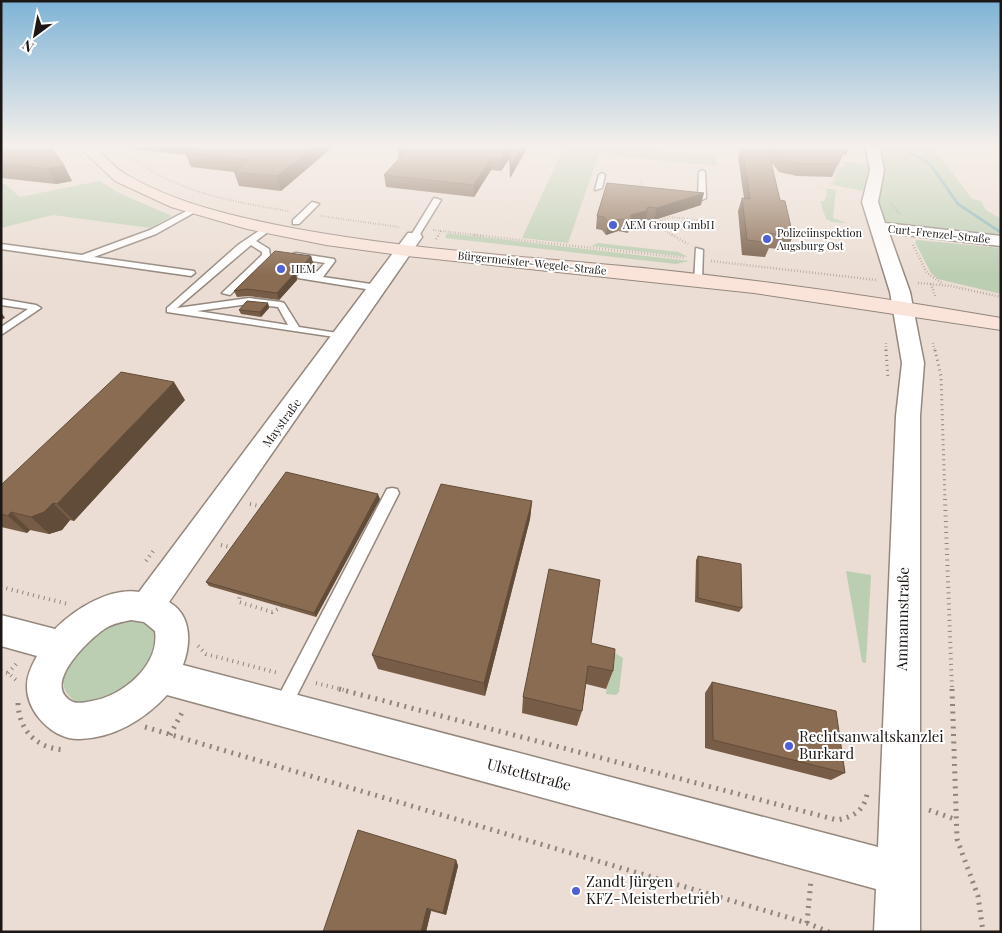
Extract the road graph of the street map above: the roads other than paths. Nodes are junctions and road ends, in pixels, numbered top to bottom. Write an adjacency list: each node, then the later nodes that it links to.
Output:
1 (141, 189): 8 (main road, Bürgermeister-Wegele-Straße)
2 (164, 189): 9 (main road, Bürgermeister-Wegele-Straße)
3 (702, 189): 5 (lane)
4 (873, 189): 11 (street, Curt-Frenzel-Straße)
5 (702, 198)
6 (437, 200): 12 (lane)
7 (315, 204): 9 (lane)
8 (194, 209): 10 (main road, Bürgermeister-Wegele-Straße); 17 (lane)
9 (300, 218): 12 (main road, Bürgermeister-Wegele-Straße)
10 (269, 228): 12 (main road, Bürgermeister-Wegele-Straße); 13 (lane)
11 (877, 228): 14 (street, Curt-Frenzel-Straße); 25 (street, Curt-Frenzel-Straße)
12 (413, 239): 23 (street, Maystraße); 25 (main road, Bürgermeister-Wegele-Straße)
13 (251, 241): 16 (lane); 28 (lane)
14 (1001, 241)
15 (1, 246): 17 (lane)
16 (276, 253): 18 (lane); 22 (lane)
17 (82, 258): 20 (lane)
18 (252, 269): 19 (lane); 24 (lane)
19 (263, 271)
20 (192, 274)
21 (301, 276): 22 (lane)
22 (316, 278): 23 (lane)
23 (378, 288): 32 (street, Maystraße)
24 (227, 293)
25 (899, 294): 27 (main road, Bürgermeister-Wegele-Straße); 29 (main road, Bürgermeister-Wegele-Straße); 39 (street, Ammannstraße)
26 (1, 302): 31 (lane)
27 (1001, 309)
28 (181, 312): 30 (lane); 30 (lane)
29 (1001, 324)
30 (296, 330): 32 (lane)
31 (1, 332)
32 (344, 337): 34 (street, Maystraße)
33 (392, 493): 38 (lane)
34 (148, 606): 36 (street); 37 (street)
35 (1, 630): 36 (street)
36 (60, 647): 37 (street)
37 (160, 676): 38 (street, Ulstettstraße)
38 (283, 692): 39 (street, Ulstettstraße)
39 (898, 874): 40 (street, Ammannstraße)
40 (897, 932)

